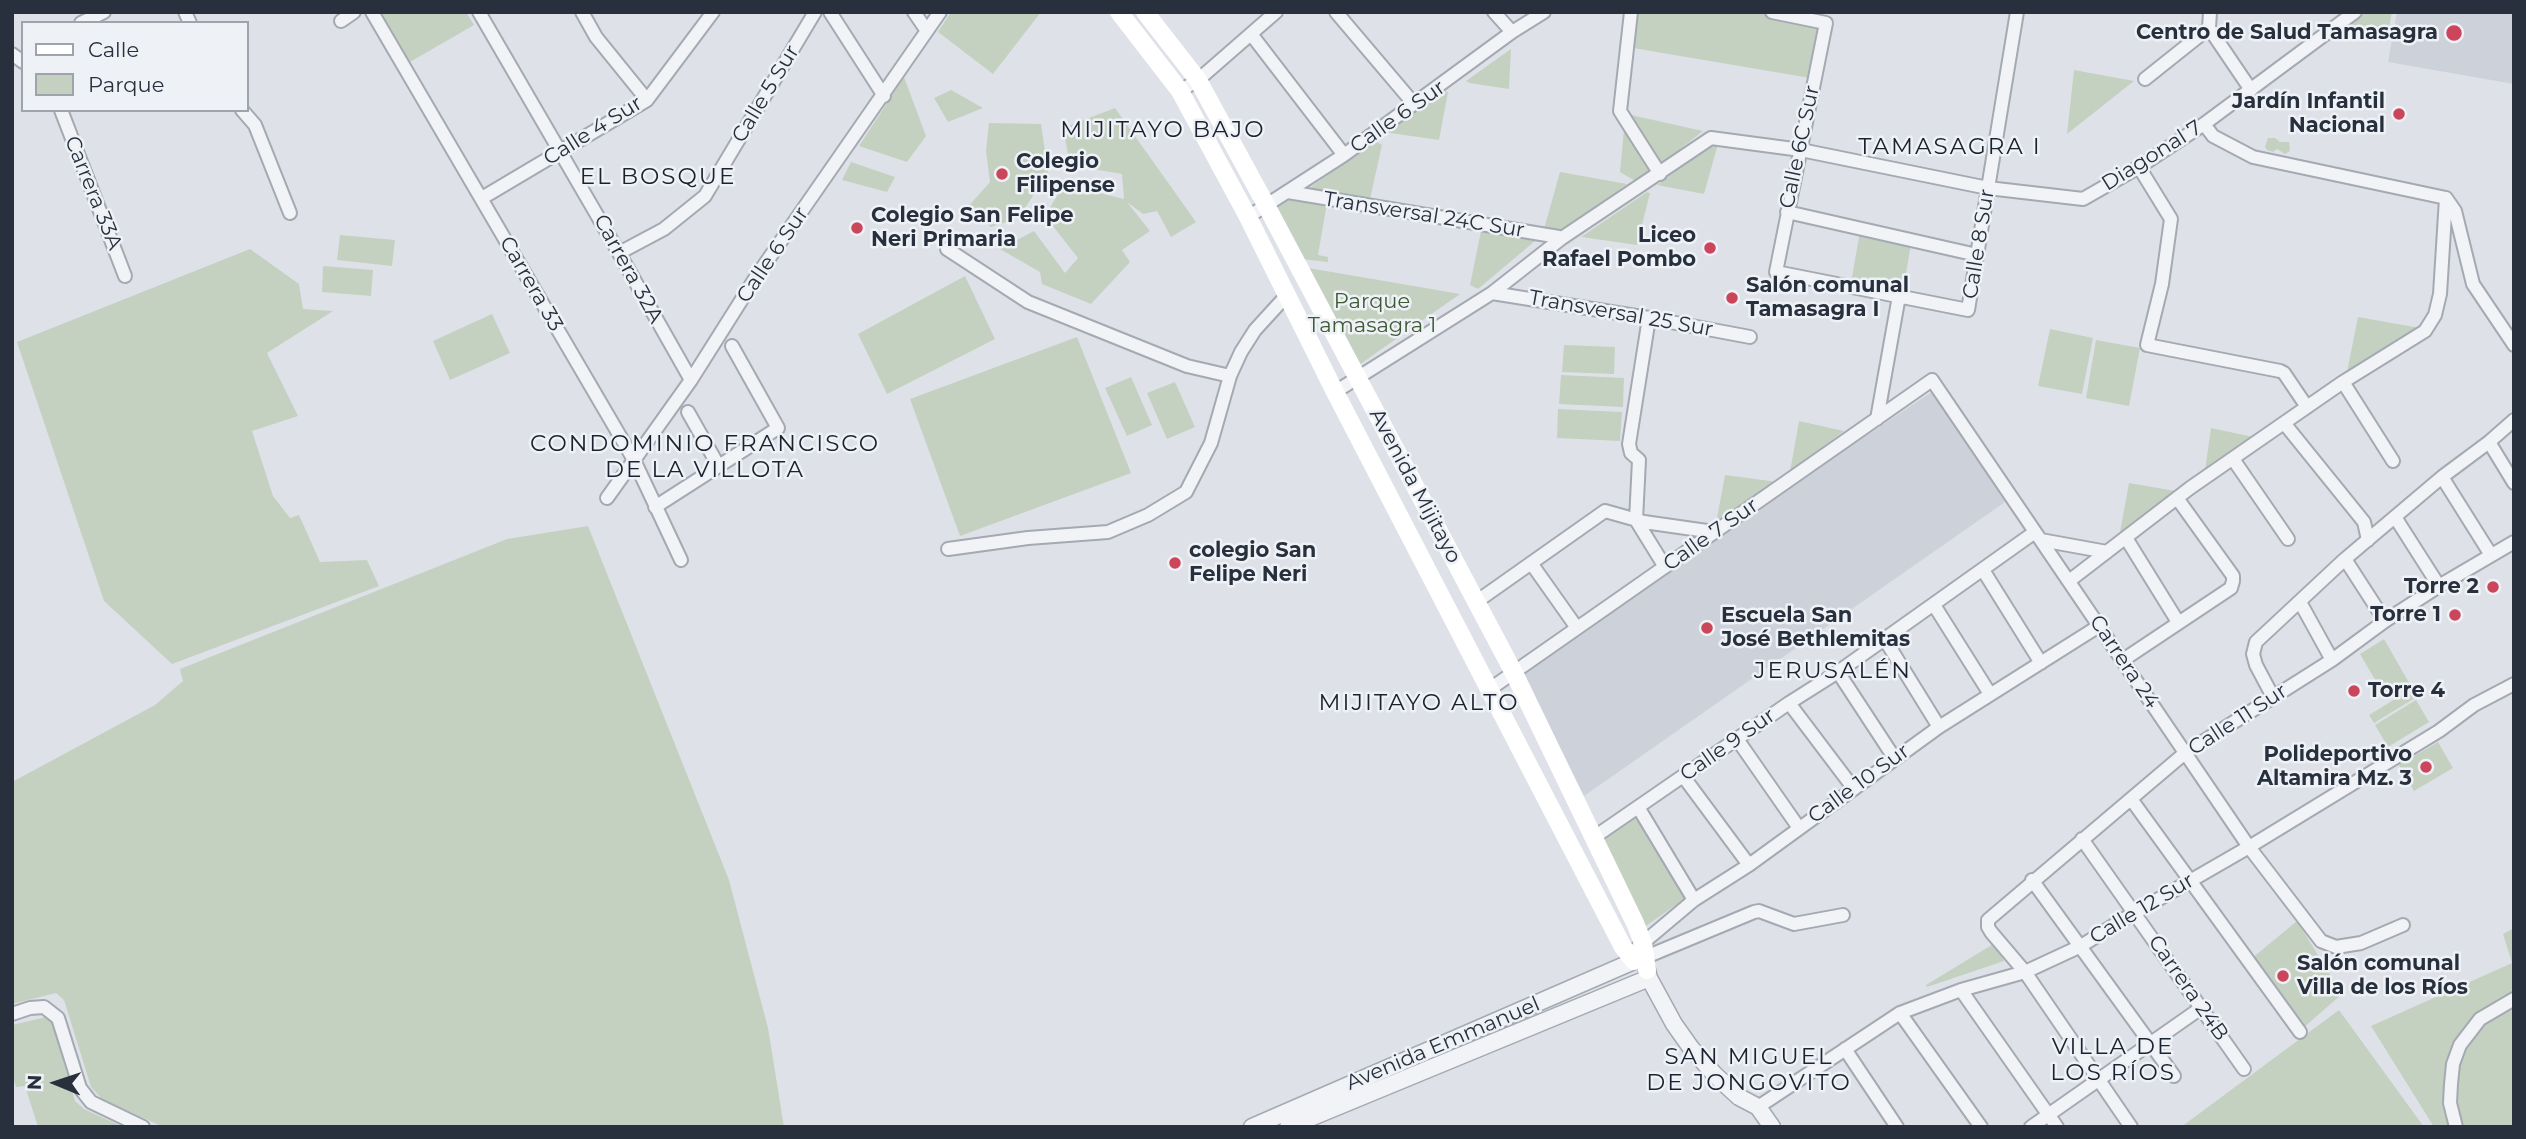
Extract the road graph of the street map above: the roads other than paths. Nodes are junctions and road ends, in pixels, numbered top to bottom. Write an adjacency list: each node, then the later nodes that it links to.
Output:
1 (104, 12): 22 (street)
2 (354, 12): 23 (street)
3 (372, 12): 45 (street, Carrera 33)
4 (479, 12): 39 (street, Carrera 32A)
5 (582, 12): 33 (street)
6 (713, 12): 33 (street, Calle 4 Sur)
7 (816, 12): 53 (street, Calle 5 Sur)
8 (830, 12): 32 (street)
9 (914, 12): 25 (street)
10 (940, 12): 25 (street, Calle 6 Sur)
11 (1119, 12): 31 (main road, Avenida Mijitayo)
12 (1145, 12): 29 (main road, Avenida Mijitayo)
13 (1276, 12): 27 (street)
14 (1336, 12): 34 (street)
15 (1494, 12): 26 (street)
16 (1544, 12): 26 (street, Calle 6 Sur)
17 (1631, 12): 42 (street)
18 (1772, 12): 38 (street, Calle 6C Sur)
19 (2017, 12): 43 (street, Calle 8 Sur)
20 (2210, 12): 24 (street)
21 (2355, 12): 30 (street, Diagonal 7)
22 (85, 21)
23 (341, 21)
24 (2209, 28): 28 (street); 30 (street)
25 (927, 31): 32 (street, Calle 6 Sur)
26 (1512, 33): 34 (street, Calle 6 Sur)
27 (1251, 34): 29 (street); 40 (street)
28 (2145, 79)
29 (1198, 80): 31 (street); 47 (main road, Avenida Mijitayo)
30 (2251, 90): 37 (street, Diagonal 7)
31 (1181, 92): 50 (main road, Avenida Mijitayo)
32 (884, 96): 65 (street, Calle 6 Sur)
33 (647, 100): 39 (street, Calle 4 Sur)
34 (1414, 104): 40 (street, Calle 6 Sur)
35 (62, 112): 55 (street, Carrera 33A)
36 (244, 112): 49 (street)
37 (2204, 124): 41 (street, Diagonal 7); 46 (street)
38 (1801, 150): 42 (street); 43 (street); 48 (street, Calle 6C Sur)
39 (561, 152): 45 (street, Calle 4 Sur); 53 (street, Carrera 32A)
40 (1344, 155): 44 (street, Calle 6 Sur)
41 (2139, 167): 43 (street, Diagonal 7); 69 (street)
42 (1660, 174): 56 (street)
43 (1988, 188): 54 (street, Calle 8 Sur)
44 (1288, 192): 47 (street, Calle 6 Sur); 51 (street, Transversal 24C Sur)
45 (482, 198): 76 (street, Carrera 33)
46 (2446, 198): 61 (street); 67 (street)
47 (1266, 205): 50 (street, Calle 6 Sur); 64 (main road, Avenida Mijitayo)
48 (1787, 212): 54 (street); 58 (street, Calle 6C Sur)
49 (290, 213)
50 (1248, 216): 57 (main road, Avenida Mijitayo)
51 (1559, 237)
52 (947, 249): 63 (street)
53 (620, 253): 65 (street, Carrera 32A)
54 (1977, 255): 58 (street, Calle 8 Sur)
55 (125, 276)
56 (1492, 293): 59 (street, Transversal 25 Sur); 64 (street)
57 (1286, 295): 63 (street); 68 (main road, Avenida Mijitayo)
58 (1899, 296): 71 (street)
59 (1649, 318): 60 (street, Transversal 25 Sur); 85 (street)
60 (1750, 337)
61 (2514, 345)
62 (732, 346): 78 (street)
63 (1230, 376): 92 (street)
64 (1358, 377): 68 (street); 102 (main road, Avenida Mijitayo)
65 (691, 380): 76 (street, Calle 6 Sur)
66 (1932, 380): 71 (street, Calle 7 Sur); 87 (street, Carrera 24)
67 (2343, 382): 69 (street); 77 (street)
68 (1335, 392): 116 (main road, Avenida Mijitayo)
69 (2307, 407): 73 (street)
70 (688, 412): 78 (street)
71 (1877, 419): 86 (street, Calle 7 Sur)
72 (2514, 419): 74 (street)
73 (2284, 423): 75 (street); 90 (street)
74 (2489, 442): 79 (street); 80 (street)
75 (2233, 459): 82 (street); 89 (street)
76 (634, 460): 81 (street, Calle 6 Sur); 83 (street, Carrera 33)
77 (2393, 461)
78 (718, 465): 83 (street)
79 (2442, 477): 84 (street); 94 (street)
80 (2514, 482)
81 (607, 498)
82 (2177, 498): 88 (street); 106 (street)
83 (655, 507): 96 (street, Carrera 33)
84 (2395, 517): 90 (street); 101 (street)
85 (1636, 520): 86 (street); 97 (street); 98 (street)
86 (1714, 532): 98 (street, Calle 7 Sur)
87 (2038, 536): 93 (street); 99 (street, Calle 9 Sur); 100 (street, Carrera 24)
88 (2126, 537): 93 (street); 106 (street)
89 (2288, 539)
90 (2368, 540): 95 (street)
91 (2514, 542): 94 (street, Calle 11 Sur)
92 (948, 549)
93 (2107, 552): 100 (street)
94 (2491, 555): 101 (street, Calle 11 Sur)
95 (2345, 559): 103 (street); 105 (street)
96 (681, 560)
97 (1531, 564): 102 (street); 108 (street)
98 (1665, 567): 108 (street, Calle 7 Sur)
99 (1983, 570): 104 (street, Calle 9 Sur); 112 (street)
100 (2068, 581): 107 (street, Carrera 24)
101 (2440, 586): 105 (street, Calle 11 Sur)
102 (1476, 602): 114 (main road, Avenida Mijitayo)
103 (2300, 602): 111 (street); 118 (street)
104 (1934, 605): 109 (street, Calle 9 Sur); 117 (street)
105 (2385, 621): 111 (street, Calle 11 Sur)
106 (2178, 622): 110 (street)
107 (2099, 626): 110 (street, Carrera 24); 112 (street, Calle 10 Sur)
108 (1577, 628): 114 (street, Calle 7 Sur)
109 (1884, 638): 113 (street, Calle 9 Sur); 120 (street)
110 (2123, 660): 122 (street, Carrera 24)
111 (2332, 660): 118 (street, Calle 11 Sur)
112 (2041, 663): 117 (street, Calle 10 Sur)
113 (1838, 672): 119 (street, Calle 9 Sur); 123 (street)
114 (1514, 673): 116 (street, Calle 7 Sur); 129 (main road, Avenida Mijitayo)
115 (2514, 684): 131 (street, Calle 12 Sur)
116 (1490, 689): 140 (main road, Avenida Mijitayo)
117 (1990, 694): 120 (street, Calle 10 Sur)
118 (2273, 697): 122 (street, Calle 11 Sur)
119 (1789, 703): 121 (street, Calle 9 Sur); 125 (street)
120 (1938, 727): 123 (street, Calle 10 Sur)
121 (1737, 739): 124 (street, Calle 9 Sur); 128 (street)
122 (2185, 753): 126 (street, Calle 11 Sur); 131 (street, Carrera 24)
123 (1895, 759): 125 (street, Calle 10 Sur)
124 (1683, 776): 127 (street, Calle 9 Sur); 132 (street)
125 (1854, 789): 128 (street, Calle 10 Sur)
126 (2132, 799): 130 (street, Calle 11 Sur); 134 (street)
127 (1638, 807): 129 (street, Calle 9 Sur); 135 (street)
128 (1799, 828): 132 (street, Calle 10 Sur)
129 (1593, 838): 140 (main road, Avenida Mijitayo)
130 (2082, 839): 133 (street, Calle 11 Sur); 136 (street, Carrera 24B)
131 (2249, 847): 134 (street, Calle 12 Sur); 138 (street, Carrera 24)
132 (1749, 865): 135 (street, Calle 10 Sur)
133 (2032, 880): 139 (street); 141 (street, Calle 11 Sur)
134 (2189, 881): 136 (street, Calle 12 Sur); 147 (street)
135 (1694, 900): 140 (street, Calle 10 Sur)
136 (2135, 914): 139 (street, Calle 12 Sur); 144 (street, Carrera 24B)
137 (1843, 915): 140 (street)
138 (2403, 925)
139 (2081, 946): 141 (street, Calle 12 Sur); 148 (street)
140 (1641, 960): 153 (street); 156 (street, Avenida Emmanuel); 157 (street, Avenida Emmanuel)
141 (2025, 972): 142 (street, Calle 12 Sur); 152 (street)
142 (1961, 990): 145 (street, Calle 12 Sur); 154 (street)
143 (2514, 999): 164 (street)
144 (2201, 1008): 148 (street); 150 (street, Carrera 24B)
145 (1900, 1013): 149 (street, Calle 12 Sur); 160 (street)
146 (12, 1014): 155 (street)
147 (2300, 1032)
148 (2152, 1043): 151 (street); 152 (street)
149 (1845, 1049): 153 (street, Calle 12 Sur); 159 (street)
150 (2244, 1069)
151 (2174, 1076)
152 (2099, 1079): 154 (street); 163 (street)
153 (1758, 1107): 158 (street)
154 (2048, 1114): 161 (street); 162 (street)
155 (144, 1127)
156 (1252, 1127)
157 (1288, 1127)
158 (1772, 1127)
159 (1897, 1127)
160 (1981, 1127)
161 (2031, 1127)
162 (2057, 1127)
163 (2131, 1127)
164 (2456, 1127)

